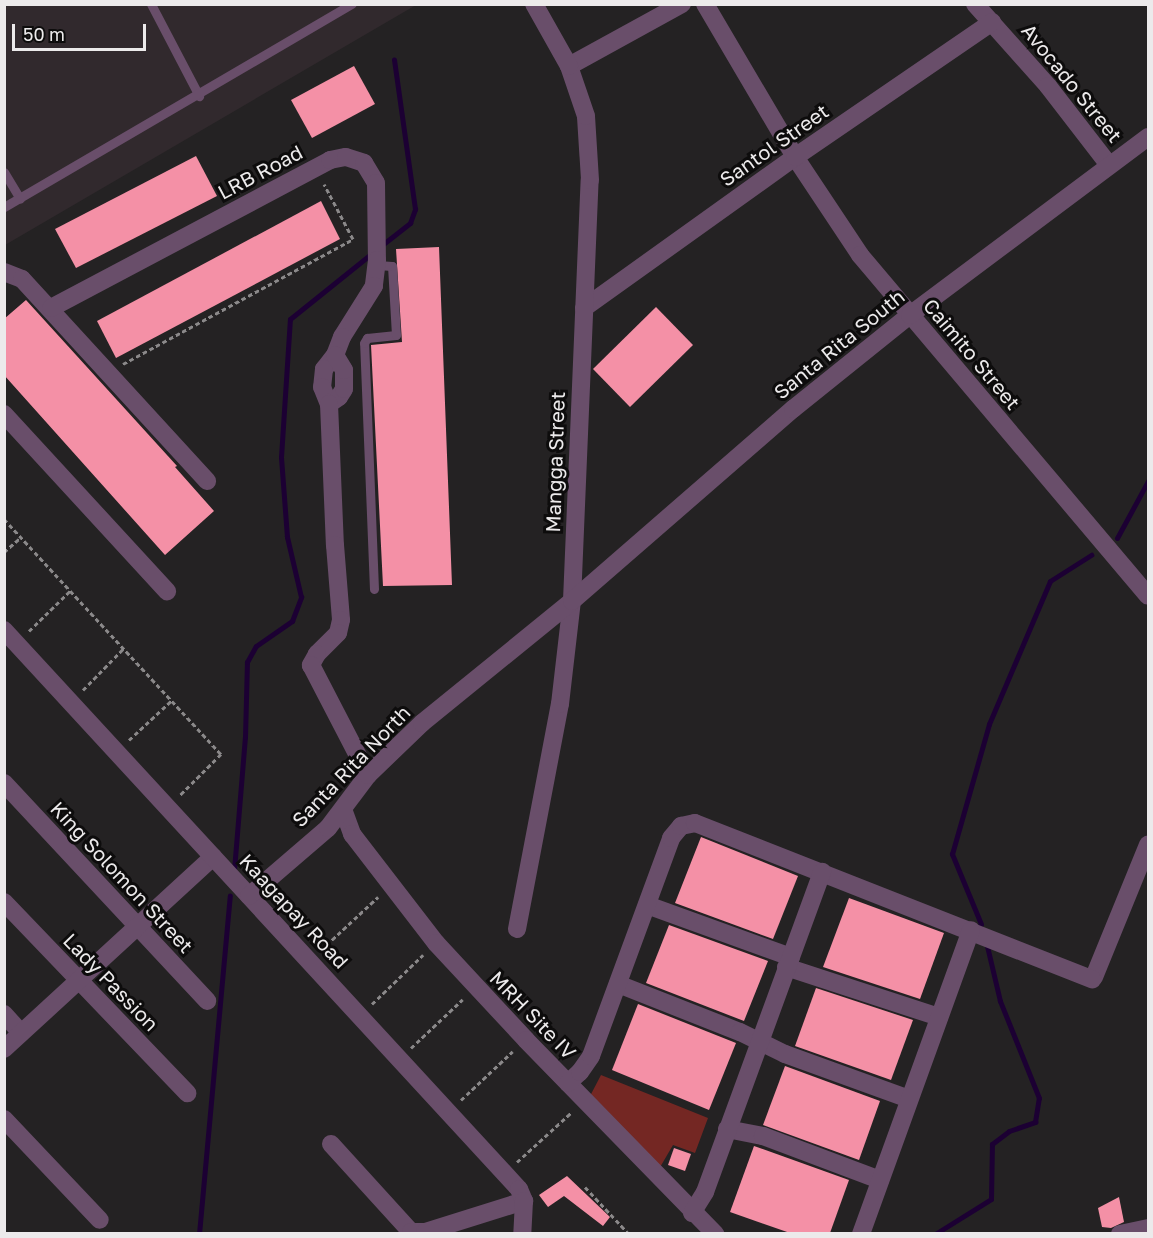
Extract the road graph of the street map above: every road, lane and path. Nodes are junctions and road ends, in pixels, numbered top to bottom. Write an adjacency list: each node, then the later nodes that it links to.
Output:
1 (151, 4): 9 (lane)
2 (352, 4): 9 (lane)
3 (534, 4): 8 (street, Mangga Street)
4 (682, 4): 8 (street)
5 (705, 4): 11 (street, Caimito Street)
6 (975, 4): 7 (street, Avocado Street)
7 (992, 22): 11 (street, Santol Street); 12 (street, Avocado Street)
8 (569, 66): 20 (street, Mangga Street)
9 (198, 96): 15 (lane)
10 (1149, 137): 12 (street, Santa Rita South)
11 (795, 157): 20 (street, Santol Street); 21 (street, Caimito Street)
12 (1109, 165): 21 (street, Santa Rita South)
13 (315, 168): 17 (street, LRB Road); 19 (street, LRB Road); 22 (path)
14 (4, 172): 15 (lane)
15 (20, 199): 16 (lane)
16 (4, 207)
17 (377, 262): 28 (lane); 38 (street, LRB Road)
18 (4, 273): 19 (street)
19 (51, 308): 22 (street)
20 (584, 308): 32 (street, Mangga Street)
21 (910, 315): 31 (street, Caimito Street); 32 (street, Santa Rita South)
22 (109, 372): 24 (street)
23 (4, 414): 30 (street)
24 (207, 481)
25 (4, 519): 26 (path)
26 (21, 537): 27 (path); 29 (path)
27 (4, 552)
28 (374, 589)
29 (70, 590): 33 (path); 34 (path)
30 (167, 591)
31 (1149, 596)
32 (572, 601): 38 (street, Santa Rita North); 50 (street, Mangga Street)
33 (11, 636): 36 (street, Kaagapay Road)
34 (124, 648): 35 (path); 36 (path)
35 (172, 700): 37 (path); 40 (path)
36 (71, 702): 37 (street, Kaagapay Road)
37 (117, 752): 40 (street, Kaagapay Road)
38 (368, 775): 41 (street, Santa Rita North)
39 (4, 783): 49 (street, King Solomon Street)
40 (168, 807): 43 (street, Kaagapay Road)
41 (344, 809): 45 (street, MRH Site IV); 46 (street, Santa Rita North)
42 (1149, 845): 51 (street)
43 (213, 857): 46 (street, Kaagapay Road); 49 (street)
44 (822, 872): 48 (street); 51 (street); 54 (street)
45 (390, 886): 52 (street, MRH Site IV); 53 (path)
46 (249, 896): 53 (street, Kaagapay Road)
47 (4, 902): 55 (street, Lady Passion)
48 (648, 905): 54 (street); 56 (street)
49 (139, 927): 55 (street); 58 (street, King Solomon Street)
50 (517, 929)
51 (971, 930): 61 (street)
52 (435, 943): 57 (street, MRH Site IV); 60 (path)
53 (309, 961): 60 (street, Kaagapay Road)
54 (788, 962): 61 (street); 64 (street)
55 (78, 982): 62 (street); 68 (street, Lady Passion)
56 (618, 984): 64 (street); 67 (street)
57 (475, 987): 63 (street, MRH Site IV); 66 (path)
58 (207, 1001)
59 (4, 1014): 62 (street)
60 (359, 1016): 66 (street, Kaagapay Road)
61 (939, 1017): 69 (street)
62 (21, 1033): 65 (street)
63 (526, 1040): 67 (street, MRH Site IV); 71 (path)
64 (760, 1042): 69 (street); 73 (street)
65 (4, 1048)
66 (400, 1058): 71 (street, Kaagapay Road)
67 (568, 1083): 70 (street, MRH Site IV)
68 (187, 1093)
69 (909, 1099): 76 (street)
70 (585, 1101): 75 (path); 79 (street, MRH Site IV)
71 (447, 1112): 75 (street, Kaagapay Road)
72 (4, 1119): 80 (street)
73 (727, 1129): 76 (street); 79 (street)
74 (331, 1144): 78 (street)
75 (504, 1174): 78 (street, Kaagapay Road)
76 (880, 1180): 85 (street)
77 (585, 1187): 83 (path)
78 (524, 1201): 82 (street)
79 (692, 1213): 84 (street, MRH Site IV)
80 (100, 1220)
81 (1149, 1228): 86 (street)
82 (522, 1233)
83 (629, 1233)
84 (715, 1233)
85 (861, 1233)
86 (1120, 1233)

